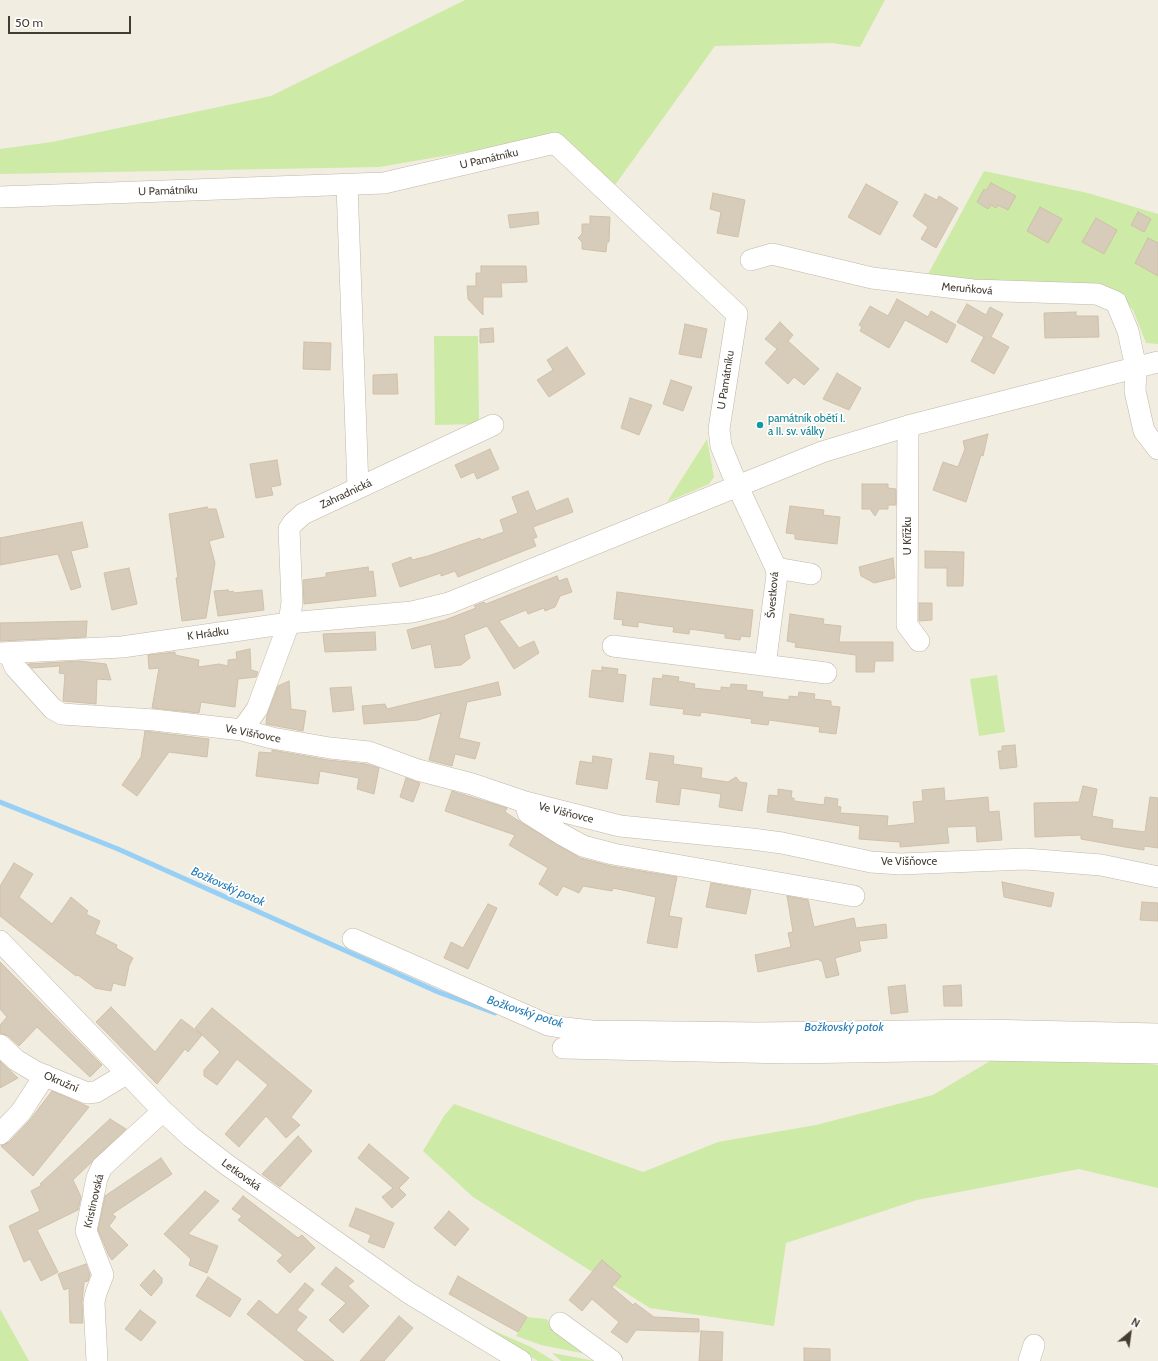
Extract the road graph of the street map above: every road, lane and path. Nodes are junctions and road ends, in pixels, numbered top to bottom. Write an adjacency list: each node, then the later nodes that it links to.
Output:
1 (347, 185): 2 (street, U Památníku); 9 (street, U Památníku); 10 (street)
2 (0, 197)
3 (752, 260): 5 (street, Meruňková)
4 (1158, 362): 5 (street, K Hrádku)
5 (1136, 368): 7 (street, K Hrádku); 8 (street, Meruňková)
6 (493, 425): 10 (street, Zahradnická)
7 (908, 426): 9 (street, K Hrádku); 14 (street, U Křížku)
8 (1158, 449)
9 (736, 485): 11 (street, Švestková); 13 (street, K Hrádku)
10 (358, 488): 13 (street, Zahradnická)
11 (776, 568): 12 (street); 17 (street, Švestková)
12 (812, 574)
13 (289, 623): 16 (street, K Hrádku); 19 (street)
14 (919, 641)
15 (613, 646): 17 (street)
16 (5, 653): 19 (street, Ve Višňovce)
17 (765, 665): 18 (street)
18 (826, 673)
19 (242, 730): 20 (street, Ve Višňovce)
20 (525, 802): 21 (street, Ve Višňovce); 22 (street)
21 (1158, 877)
22 (854, 896)
23 (353, 939): 25 (street)
24 (0, 942): 29 (street, Letkovská)
25 (1158, 1034)
26 (0, 1045): 30 (street, Okružní)
27 (563, 1048): 28 (street)
28 (1158, 1053)
29 (126, 1074): 30 (street, Okružní); 31 (street, Letkovská)
30 (45, 1075): 32 (street)
31 (163, 1111): 34 (street, Kristinovská); 35 (street, Letkovská)
32 (0, 1134)
33 (560, 1323): 36 (street)
34 (97, 1361)
35 (521, 1361)
36 (612, 1361)

